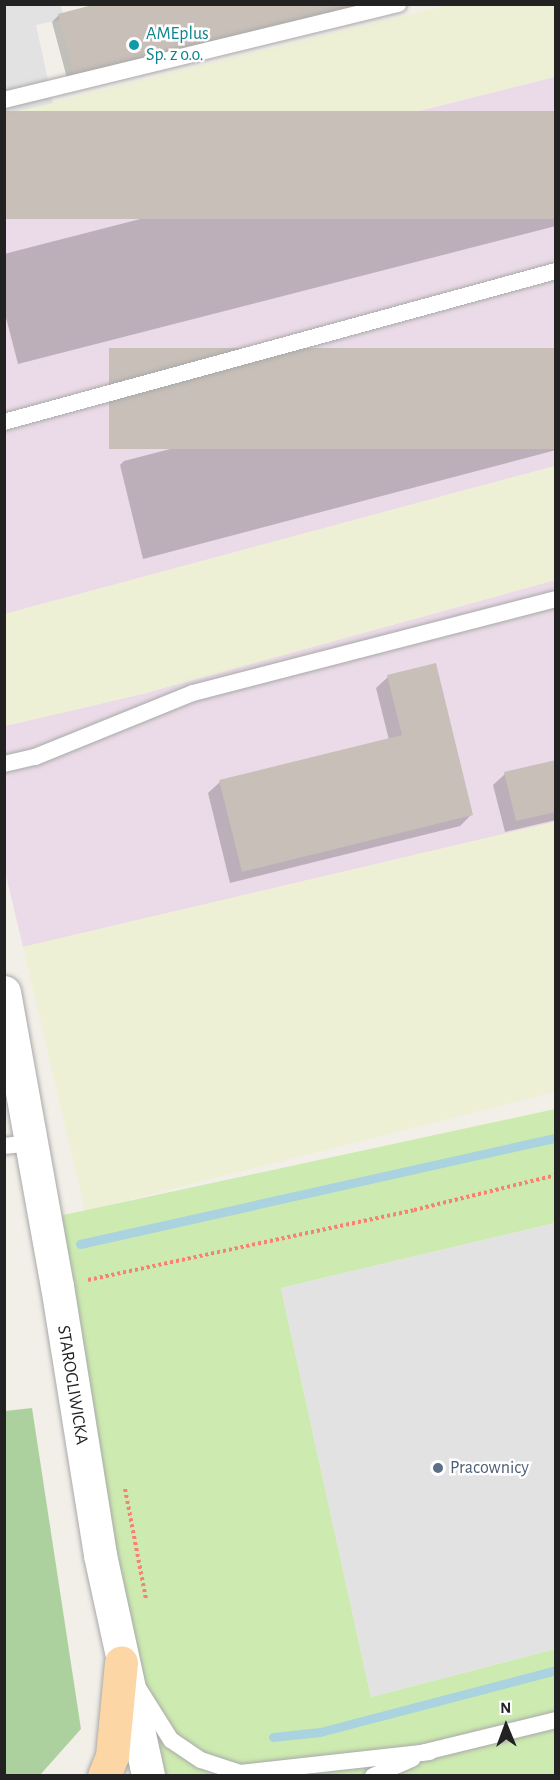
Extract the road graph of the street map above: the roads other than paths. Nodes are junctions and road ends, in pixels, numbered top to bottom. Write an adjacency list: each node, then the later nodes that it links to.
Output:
1 (399, 4): 2 (lane)
2 (4, 100)
3 (555, 271): 4 (lane)
4 (4, 422)
5 (555, 599): 6 (lane)
6 (4, 764)
7 (4, 992): 8 (street, STAROGLIWICKA)
8 (18, 1145): 9 (street, STAROGLIWICKA)
9 (121, 1662): 11 (lane); 12 (main road); 13 (street, STAROGLIWICKA)
10 (555, 1720): 11 (lane)
11 (430, 1752): 14 (lane); 15 (lane)
12 (104, 1776)
13 (148, 1776)
14 (302, 1776)
15 (373, 1776)

